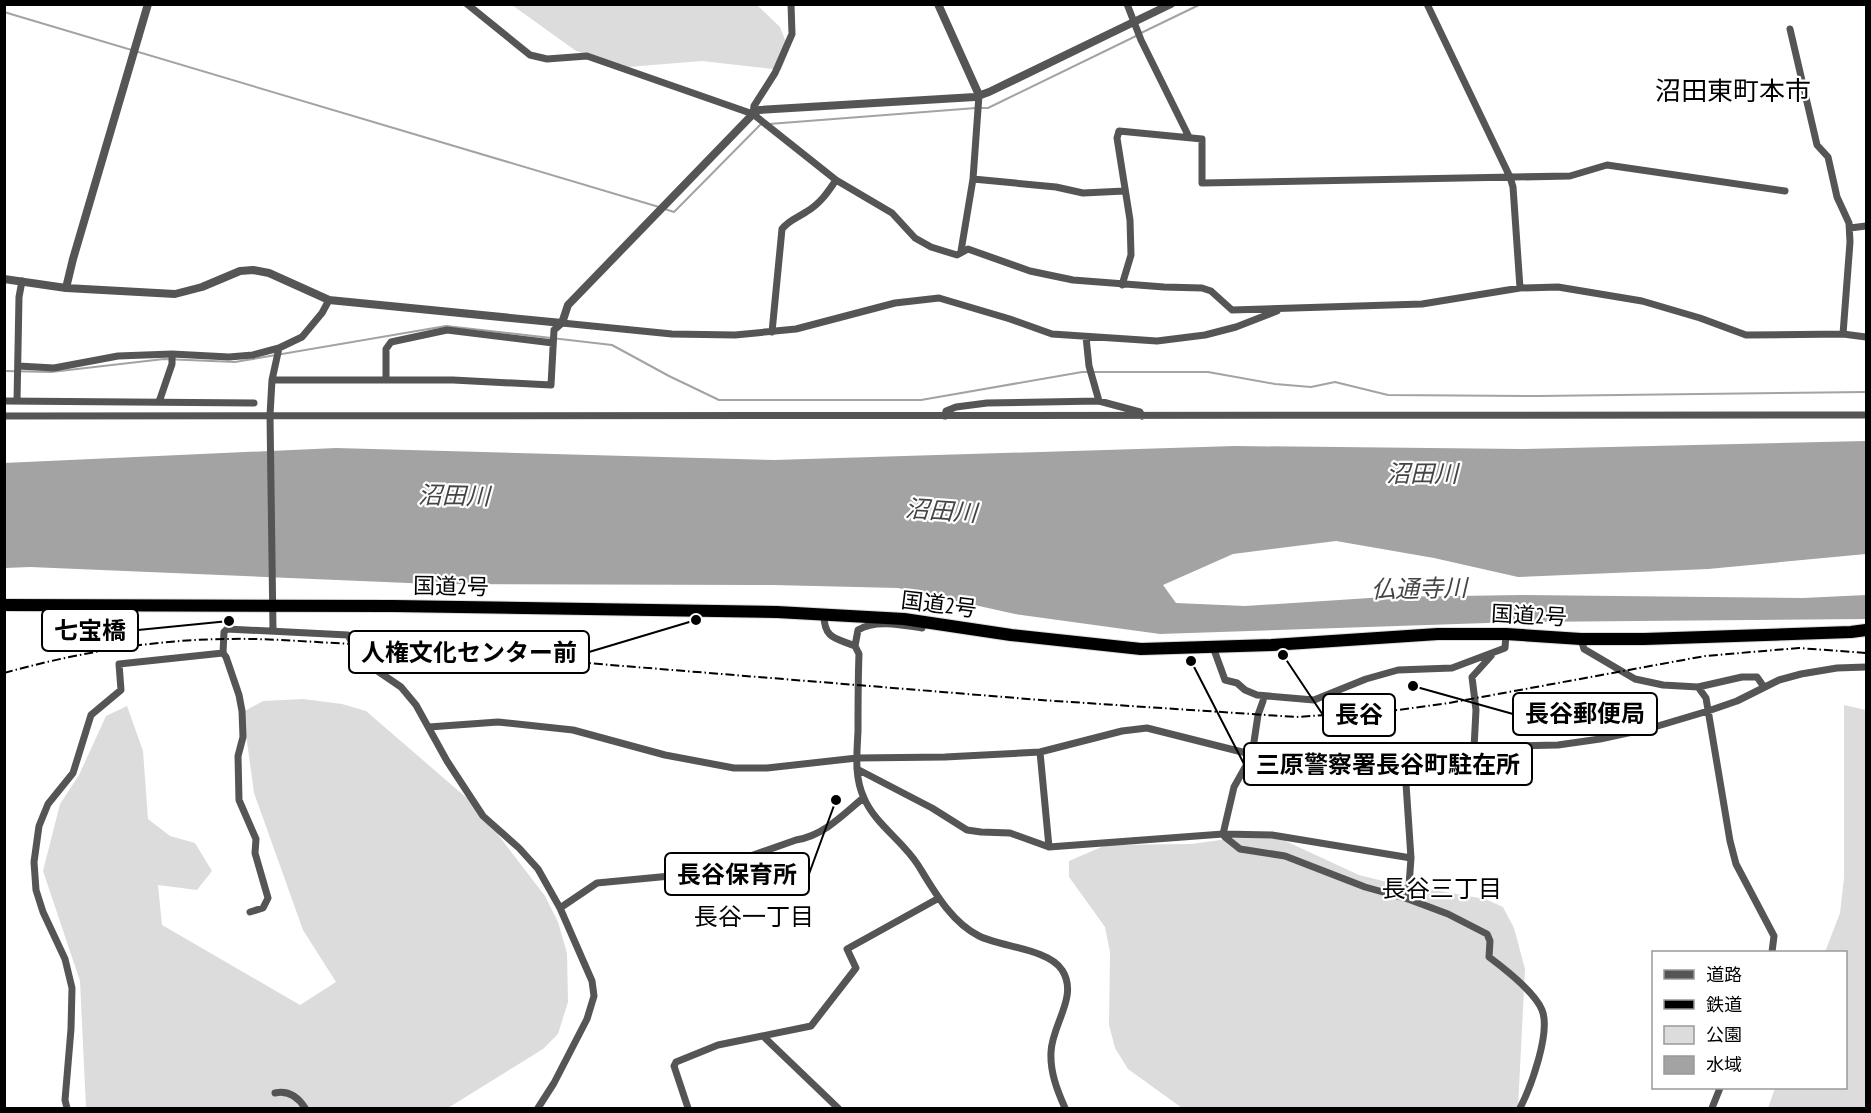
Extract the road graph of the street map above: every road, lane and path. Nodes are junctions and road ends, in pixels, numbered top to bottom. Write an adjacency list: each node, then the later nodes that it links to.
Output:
1 (148, 4): 24 (street)
2 (466, 4): 11 (street)
3 (791, 4): 11 (street)
4 (938, 4): 10 (street)
5 (1127, 4): 8 (street)
6 (1171, 4): 8 (street)
7 (1427, 4): 13 (street)
8 (1133, 23): 10 (street); 12 (street)
9 (1790, 29): 19 (street)
10 (980, 98): 11 (street); 14 (street)
11 (753, 114): 15 (street); 28 (street)
12 (1189, 137): 13 (street); 16 (street)
13 (1510, 177): 17 (street); 25 (street)
14 (973, 179): 16 (street); 20 (street)
15 (836, 180): 20 (street); 29 (street)
16 (1125, 191): 23 (street)
17 (1785, 191)
18 (1866, 226): 19 (street)
19 (1850, 228): 30 (street)
20 (961, 251): 23 (street)
21 (4, 279): 22 (street)
22 (22, 281): 24 (street); 36 (street)
23 (1122, 285): 27 (street)
24 (66, 288): 26 (street)
25 (1520, 288): 27 (street); 30 (street)
26 (329, 300): 28 (street); 34 (street)
27 (1279, 309): 31 (street)
28 (562, 323): 29 (street); 33 (street)
29 (772, 332): 31 (street)
30 (1843, 334): 32 (street)
31 (1086, 337): 41 (street)
32 (1866, 337)
33 (553, 343): 38 (street); 38 (street)
34 (279, 348): 35 (street); 37 (street)
35 (172, 354): 36 (street); 42 (street)
36 (18, 366): 40 (street)
37 (272, 380): 38 (street); 48 (street)
38 (386, 380)
39 (4, 401): 40 (street)
40 (17, 401): 42 (street)
41 (1099, 401): 46 (street); 47 (street)
42 (159, 402): 43 (street)
43 (254, 403)
44 (1866, 415): 47 (street)
45 (4, 416): 48 (street)
46 (945, 416): 47 (street); 48 (street)
47 (1142, 416)
48 (271, 418): 49 (street)
49 (272, 601): 50 (highway, 国道2号); 51 (highway, 国道2号); 53 (street)
50 (4, 605)
51 (824, 615): 52 (highway, 国道2号); 57 (street)
52 (934, 624): 57 (street); 58 (highway, 国道2号)
53 (273, 630): 60 (street); 68 (street)
54 (1866, 630): 56 (highway, 国道2号)
55 (1506, 634): 56 (highway, 国道2号); 58 (highway, 国道2号); 59 (street)
56 (1581, 639): 62 (street)
57 (855, 646): 73 (street)
58 (1213, 647): 64 (street)
59 (1496, 652): 65 (street); 69 (street)
60 (223, 653): 82 (street); 87 (street)
61 (1866, 667): 63 (street)
62 (1698, 687): 63 (street); 67 (street)
63 (1764, 687): 67 (street)
64 (1245, 690): 65 (street); 66 (street)
65 (1288, 698): 66 (street)
66 (1263, 701): 72 (street)
67 (1708, 711): 69 (street); 83 (street)
68 (429, 727): 73 (street); 81 (street)
69 (1474, 748): 71 (street)
70 (1040, 752): 72 (street); 73 (street); 77 (street)
71 (1404, 754): 72 (street); 78 (street)
72 (1252, 755): 76 (street)
73 (857, 758): 74 (street)
74 (857, 769): 75 (street); 77 (street)
75 (864, 798): 79 (street); 81 (street)
76 (1223, 834): 77 (street); 78 (street); 80 (street)
77 (1049, 847)
78 (1411, 858): 80 (street)
79 (939, 898): 84 (street); 92 (street)
80 (1408, 899): 93 (street)
81 (560, 908): 89 (street)
82 (250, 912)
83 (1772, 951)
84 (764, 1037): 90 (street); 91 (street)
85 (1720, 1089): 94 (street)
86 (275, 1093): 88 (street)
87 (67, 1108)
88 (305, 1108)
89 (538, 1108)
90 (688, 1108)
91 (838, 1108)
92 (1065, 1108)
93 (1520, 1108)
94 (1712, 1108)

